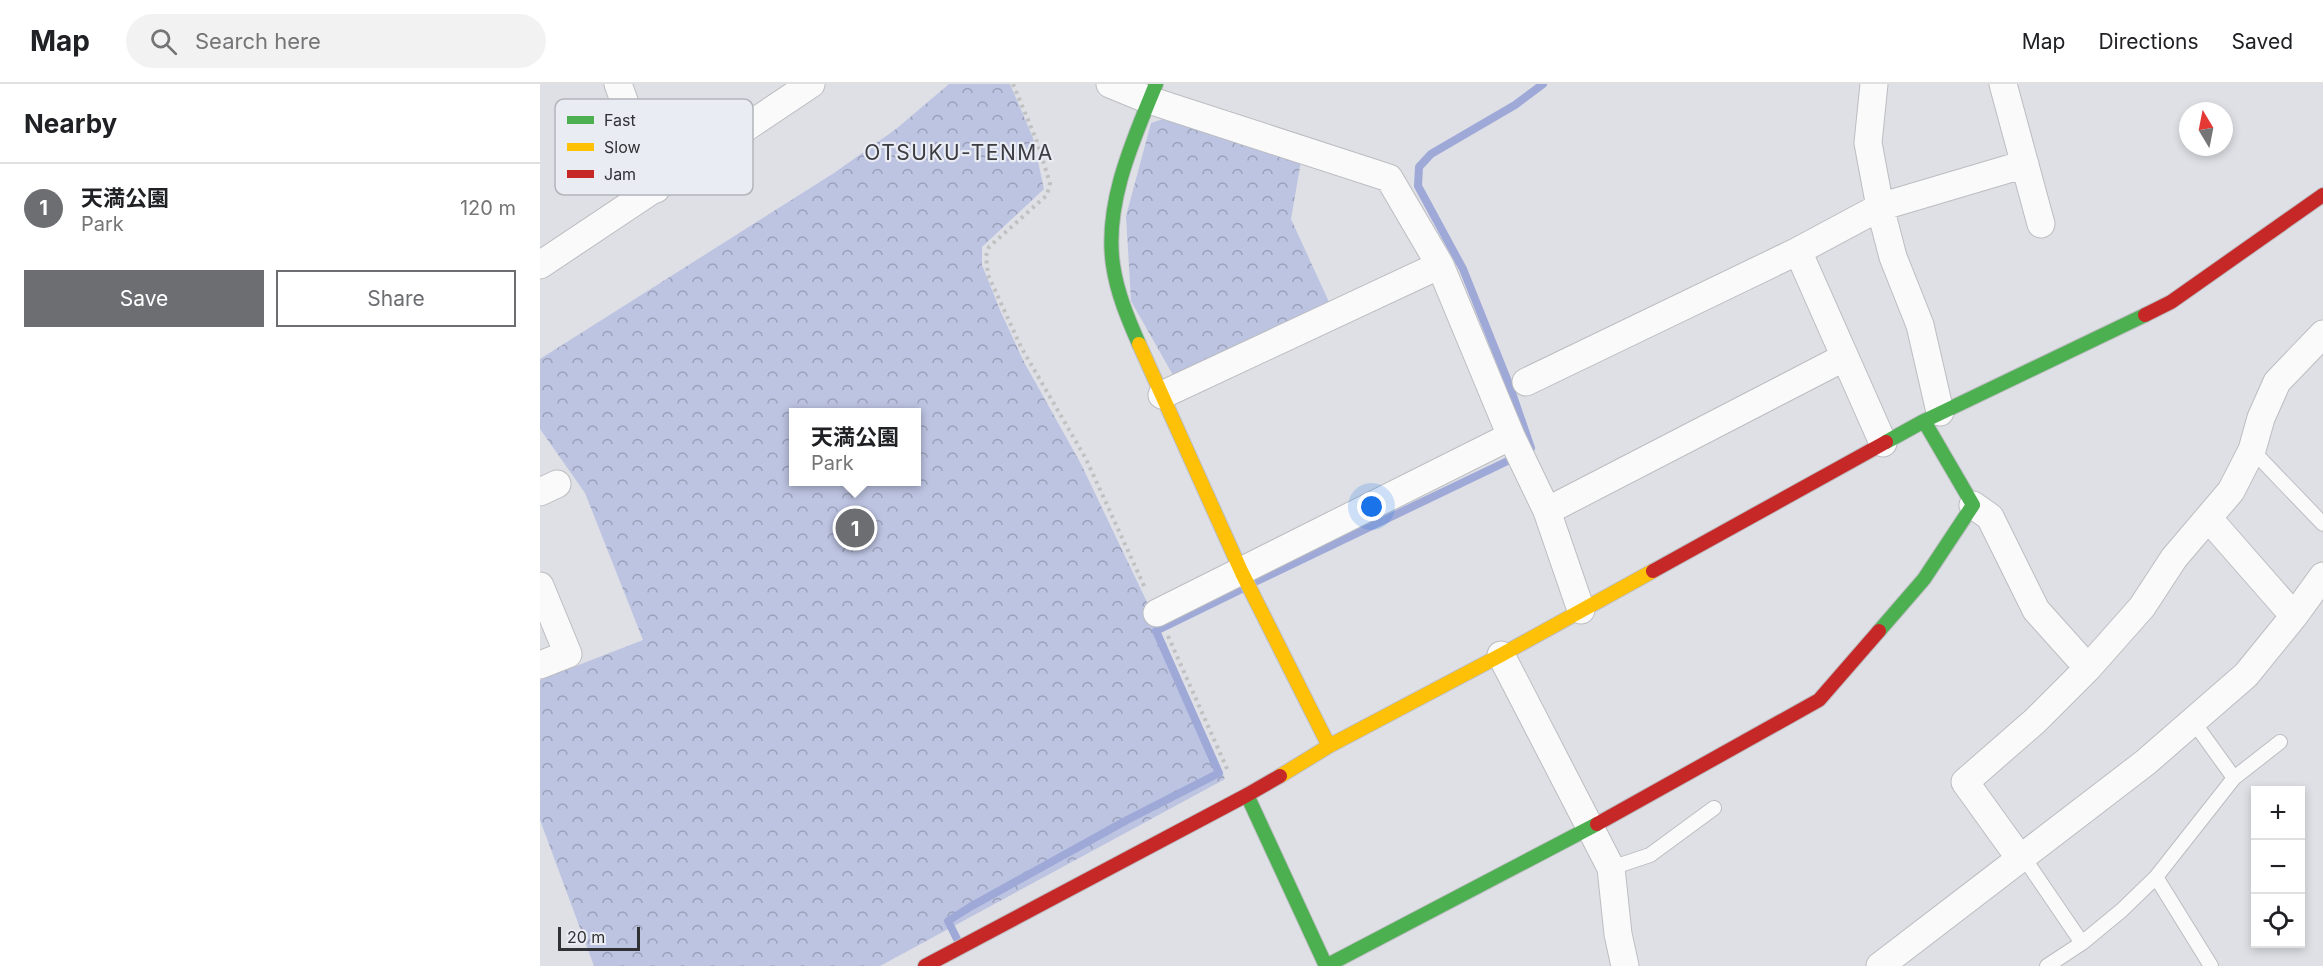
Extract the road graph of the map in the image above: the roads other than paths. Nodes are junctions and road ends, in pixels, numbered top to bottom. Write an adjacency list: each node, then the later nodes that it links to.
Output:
1 (618, 84): 7 (street)
2 (811, 84): 8 (street)
3 (1110, 84): 6 (street)
4 (1874, 84): 12 (street)
5 (2003, 84): 9 (street)
6 (1152, 92): 15 (street); 20 (street)
7 (623, 99)
8 (753, 123)
9 (2025, 164): 12 (street); 13 (street)
10 (647, 195): 16 (street)
11 (2323, 195): 21 (street)
12 (1880, 207): 14 (street); 21 (street)
13 (2041, 224)
14 (1798, 251): 18 (street); 19 (street)
15 (1440, 265): 20 (street); 22 (street)
16 (540, 266)
17 (2323, 334): 24 (street)
18 (1845, 357): 23 (street); 26 (street)
19 (1526, 382)
20 (1162, 395): 29 (street)
21 (1932, 416): 23 (street); 25 (street)
22 (1511, 436): 26 (street); 29 (street)
23 (1883, 443): 32 (street)
24 (2252, 450): 27 (street); 28 (lane)
25 (1973, 505): 37 (street); 44 (street)
26 (1547, 511): 32 (street)
27 (2209, 519): 34 (street); 37 (street)
28 (2323, 524)
29 (1242, 573): 33 (street); 40 (street)
30 (2323, 576): 34 (street)
31 (540, 586): 36 (street)
32 (1581, 610): 35 (street)
33 (1157, 614)
34 (2294, 616): 38 (street)
35 (1501, 655): 40 (street); 44 (street)
36 (540, 665)
37 (2088, 668): 45 (street)
38 (2193, 721): 41 (lane); 45 (street)
39 (2280, 742): 41 (lane)
40 (1329, 746): 42 (street)
41 (2234, 778): 47 (lane)
42 (1247, 795): 44 (street); 50 (street)
43 (1714, 808): 46 (lane)
44 (1591, 827): 46 (street)
45 (2021, 856): 48 (lane); 49 (street)
46 (1611, 868): 51 (street)
47 (2156, 877): 48 (lane); 53 (lane)
48 (2082, 943): 52 (lane)
49 (1895, 961)
50 (925, 966)
51 (1625, 966)
52 (2047, 966)
53 (2211, 966)

